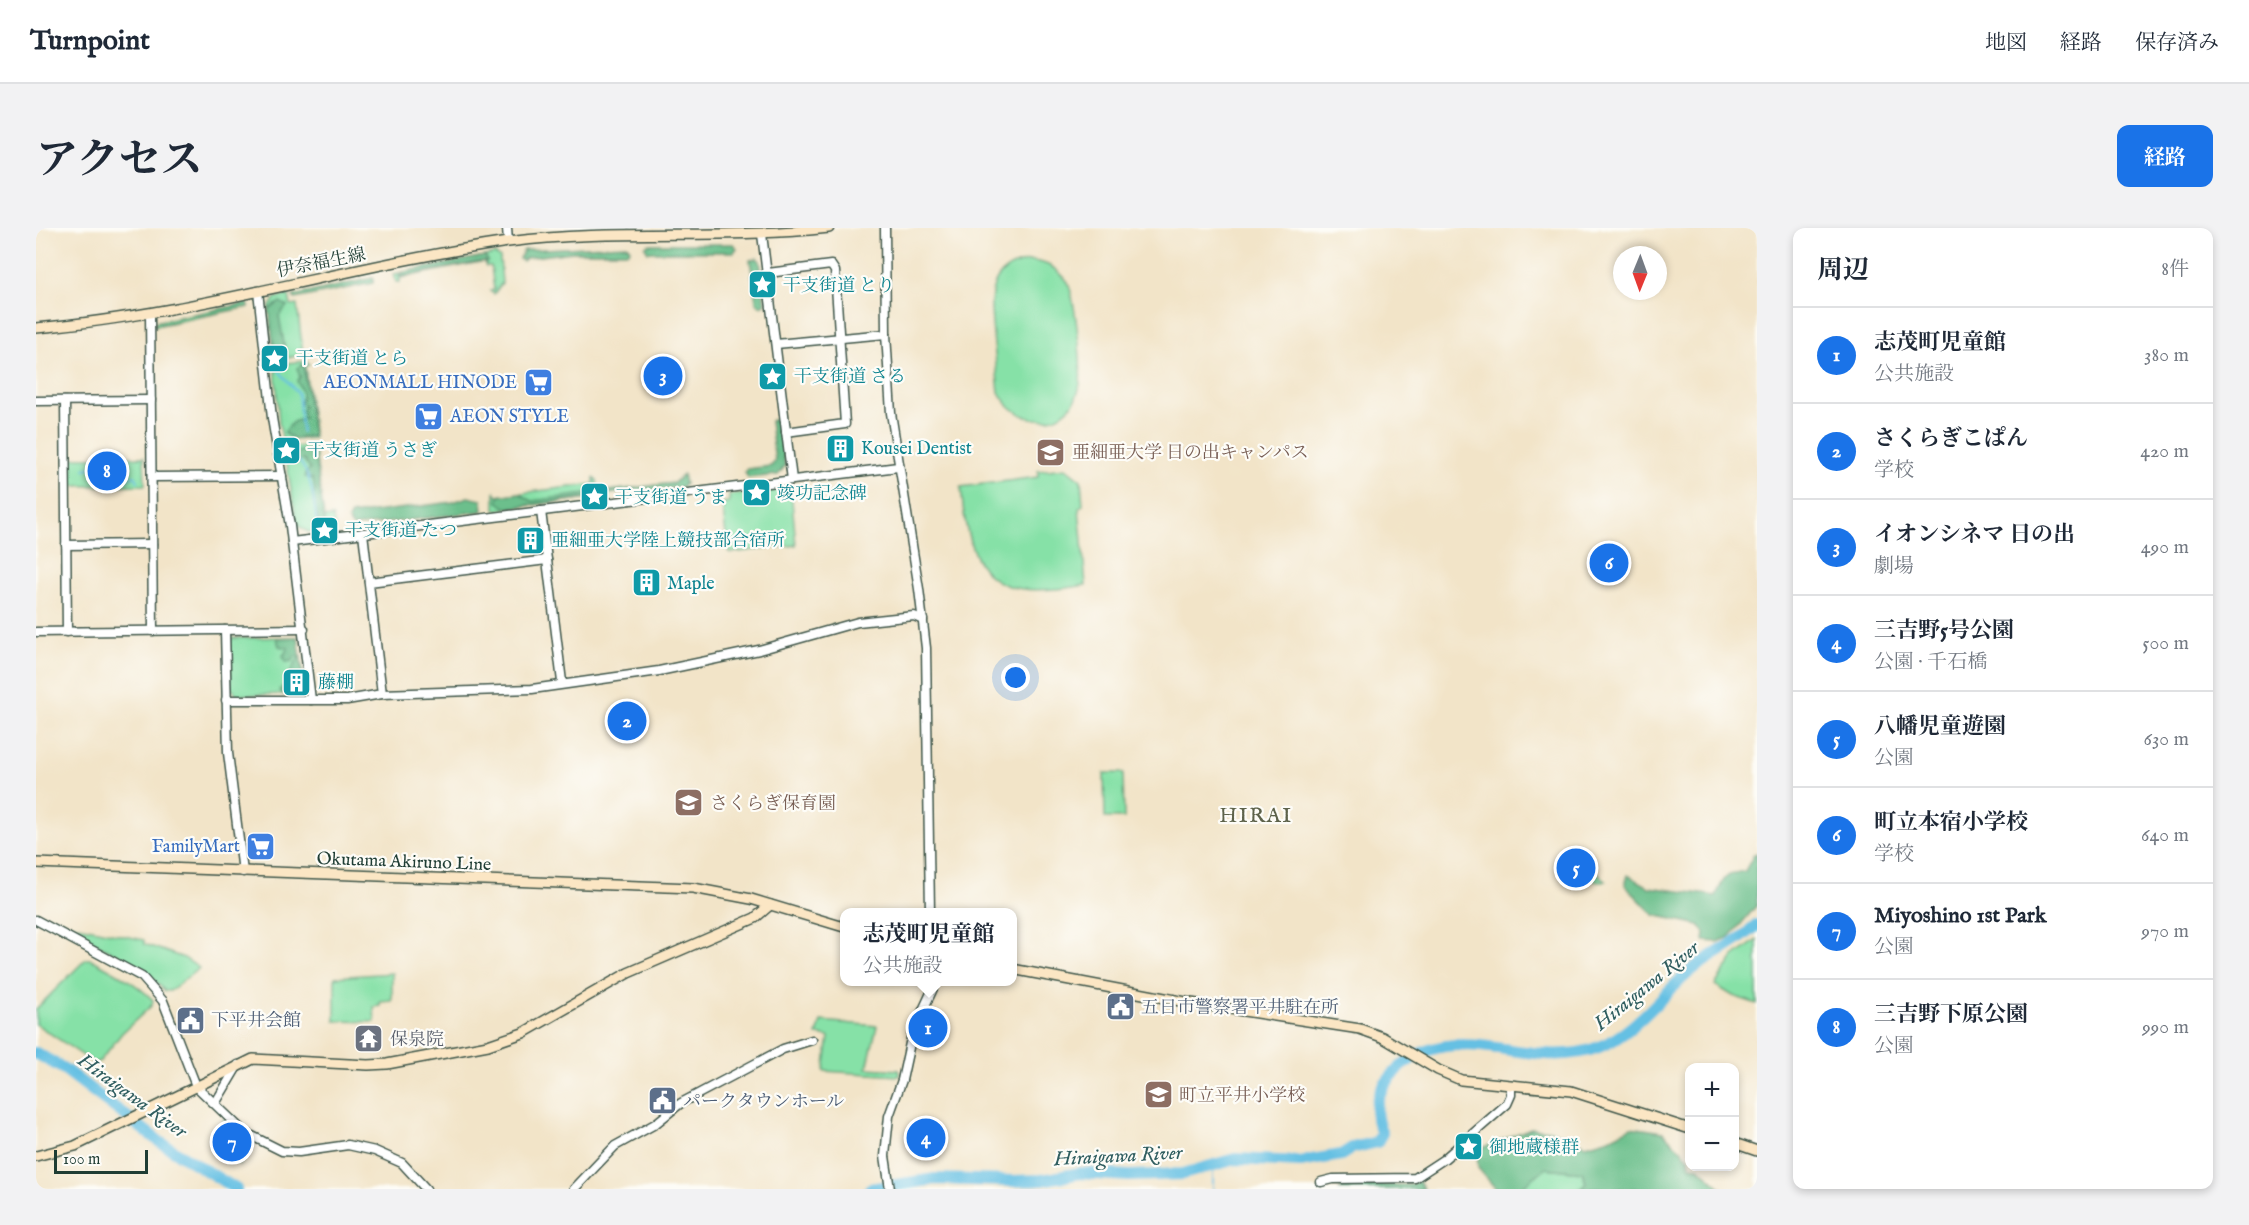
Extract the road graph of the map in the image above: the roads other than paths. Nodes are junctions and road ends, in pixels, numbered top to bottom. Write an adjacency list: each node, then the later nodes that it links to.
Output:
1 (507, 228): 5 (street)
2 (830, 228): 4 (main road, 伊奈福生線)
3 (885, 228): 10 (street)
4 (762, 234): 5 (main road, 伊奈福生線); 6 (street)
5 (508, 242): 7 (main road, 伊奈福生線)
6 (768, 273): 11 (street); 12 (street)
7 (258, 291): 8 (main road, 伊奈福生線); 18 (street)
8 (150, 313): 9 (main road, 伊奈福生線); 13 (street)
9 (36, 328)
10 (886, 334): 11 (street); 17 (street)
11 (838, 338): 12 (street); 16 (street)
12 (776, 344): 16 (street)
13 (151, 400): 15 (street); 19 (street)
14 (36, 401): 15 (street)
15 (64, 401): 25 (street)
16 (786, 432): 20 (street)
17 (898, 467): 20 (street); 28 (street)
18 (282, 476): 19 (street); 23 (street)
19 (152, 477): 24 (street)
20 (792, 480): 21 (street)
21 (541, 511): 22 (street); 26 (street)
22 (363, 533): 23 (street); 27 (street)
23 (292, 542): 29 (street)
24 (152, 544): 25 (street); 31 (street)
25 (66, 545): 33 (street)
26 (547, 560): 27 (street); 34 (street)
27 (369, 582): 35 (street)
28 (923, 620): 34 (street); 41 (street)
29 (304, 629): 30 (street); 37 (street)
30 (225, 630): 31 (street); 36 (street)
31 (153, 631): 33 (street)
32 (36, 632): 33 (street)
33 (67, 632)
34 (562, 682): 35 (street)
35 (382, 694): 37 (street)
36 (226, 700): 37 (street); 39 (street)
37 (311, 700)
38 (36, 863): 39 (main road, Okutama Akiruno Line)
39 (243, 872): 40 (main road, Okutama Akiruno Line)
40 (770, 905): 43 (main road, Okutama Akiruno Line); 47 (main road)
41 (930, 908)
42 (36, 920): 49 (street)
43 (840, 926)
44 (1017, 970): 48 (main road)
45 (934, 986): 58 (street)
46 (812, 1040): 57 (street)
47 (238, 1065): 49 (main road); 50 (street)
48 (1511, 1085): 51 (main road); 55 (street)
49 (196, 1086): 50 (street); 54 (main road)
50 (216, 1102): 56 (street)
51 (1685, 1128)
52 (1739, 1145): 53 (main road)
53 (1757, 1151)
54 (36, 1156)
55 (1321, 1182)
56 (426, 1189)
57 (573, 1189)
58 (890, 1189)

